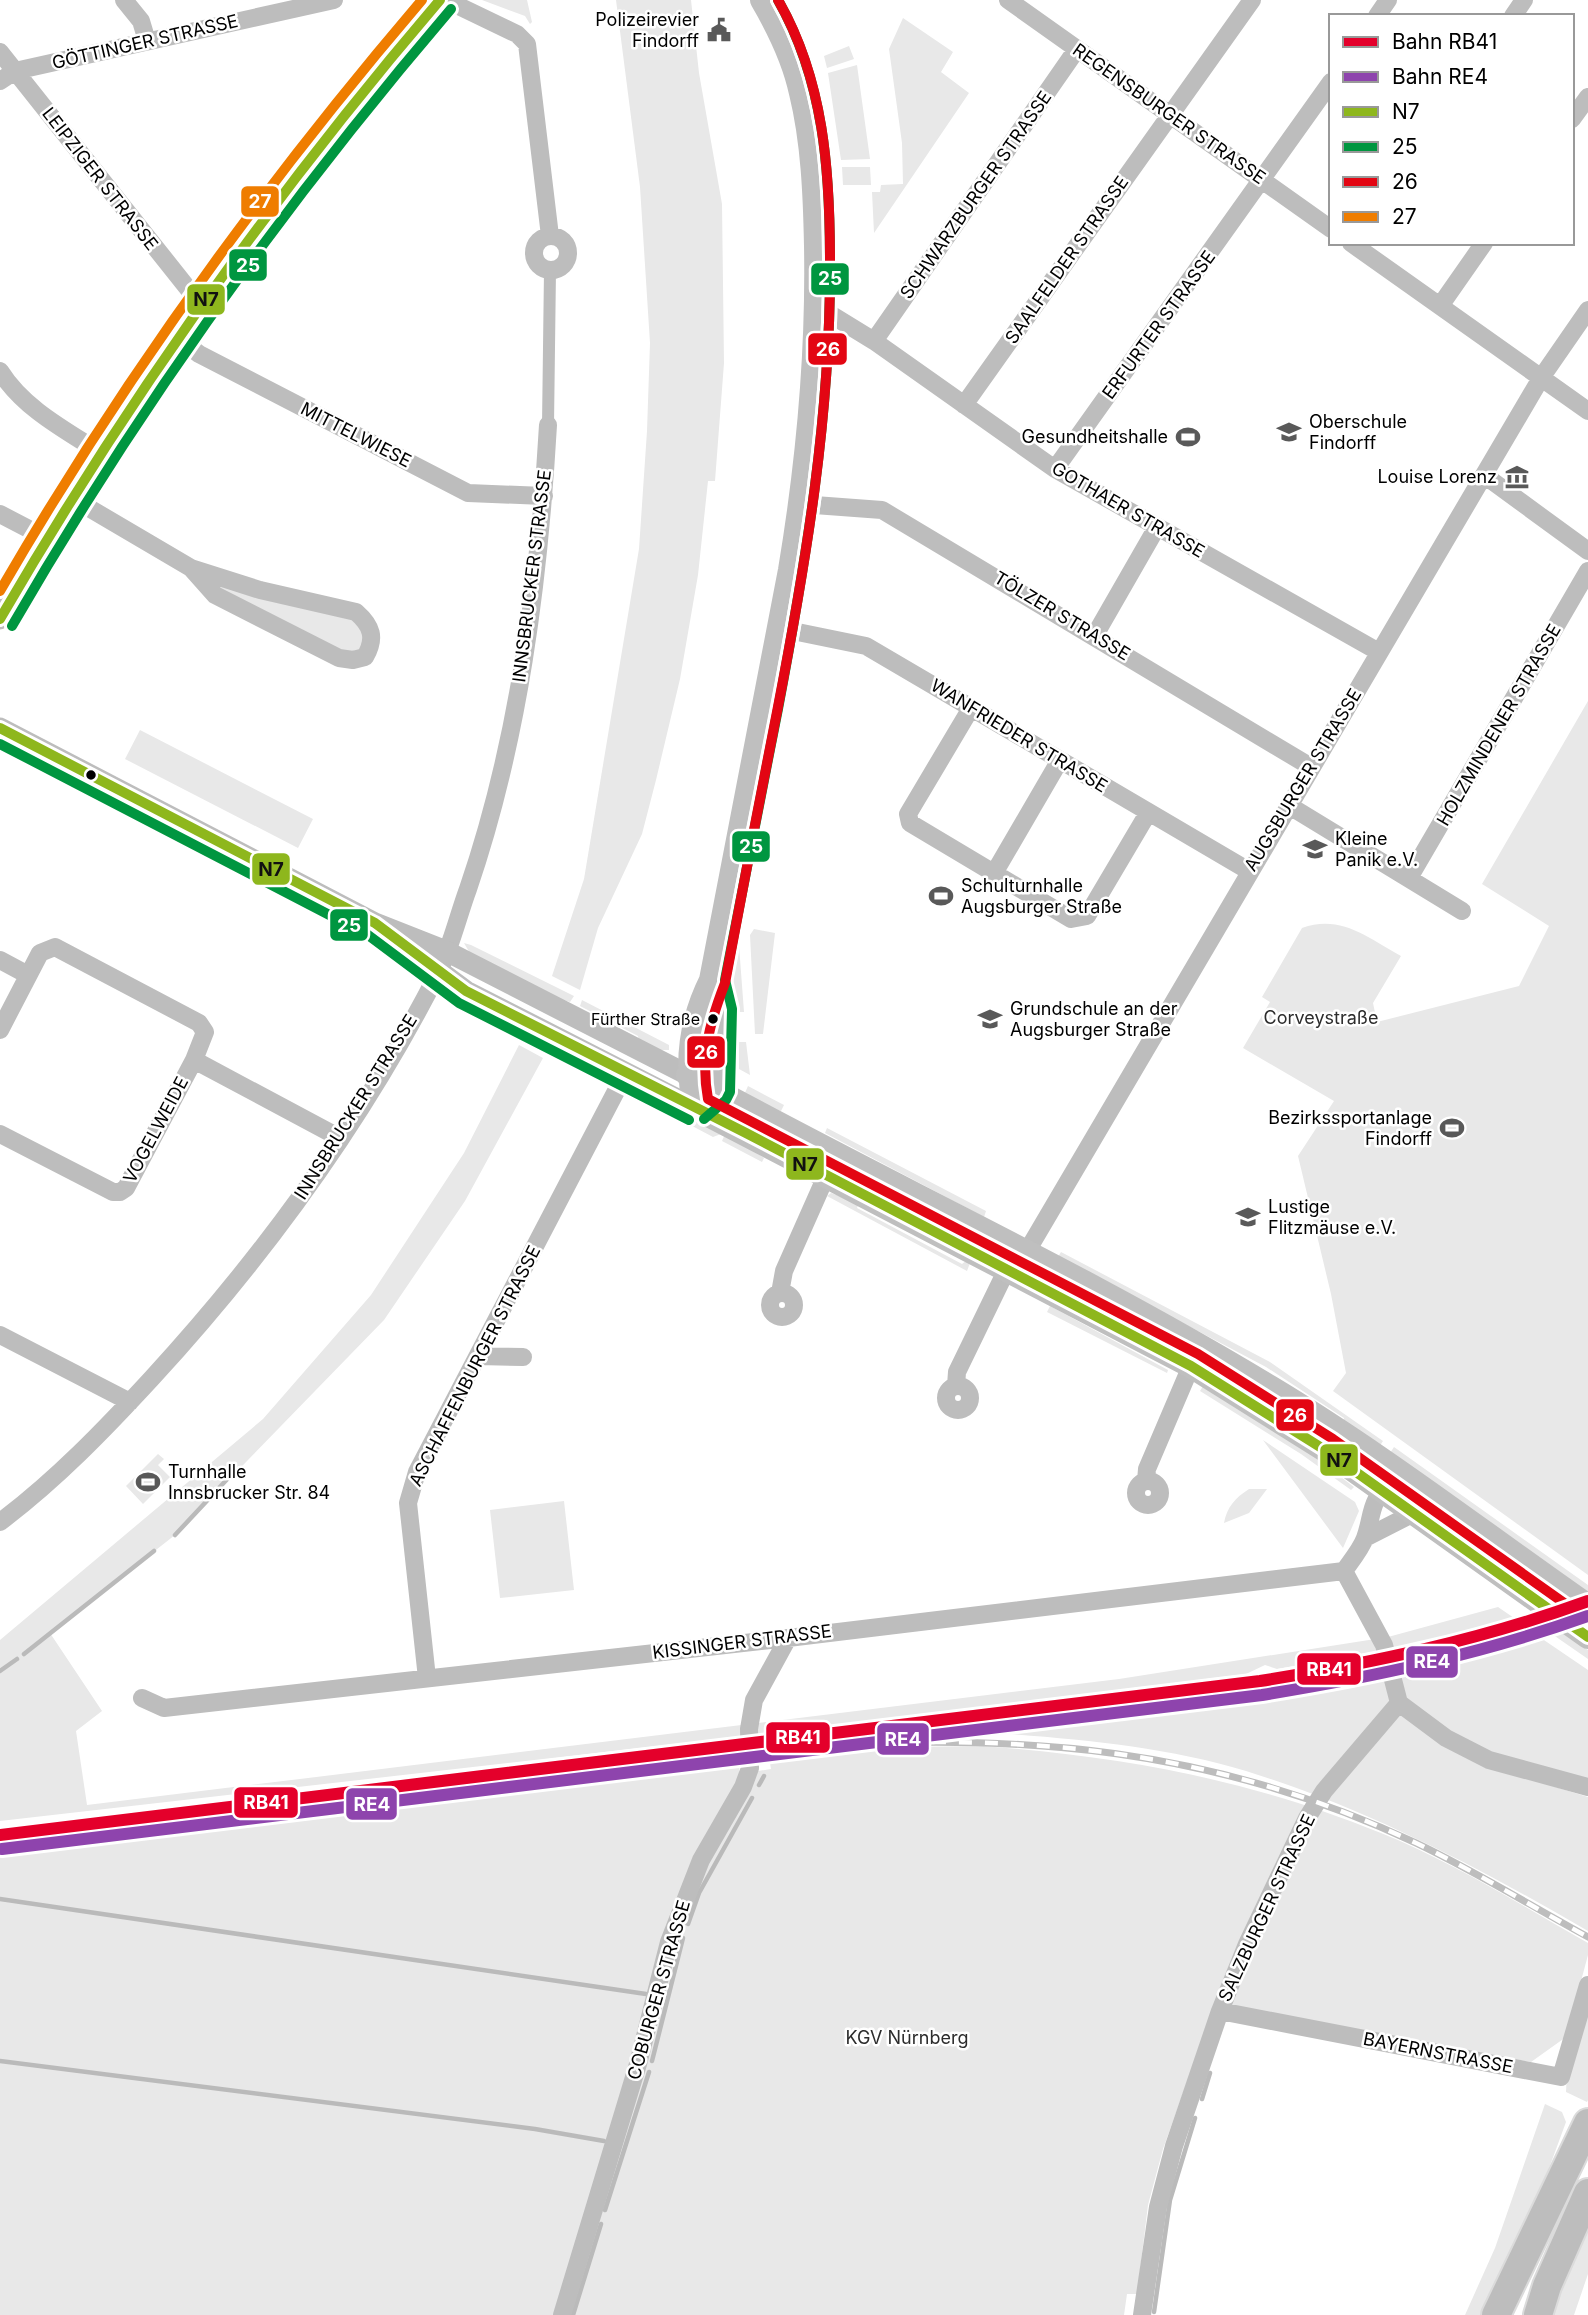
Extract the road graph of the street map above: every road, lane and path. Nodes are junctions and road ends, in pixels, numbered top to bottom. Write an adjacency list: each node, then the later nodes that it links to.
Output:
1 (124, 0): 8 (street)
2 (334, 0): 7 (street, GÖTTINGER STRASSE)
3 (762, 0): 22 (main road)
4 (1008, 0): 9 (street, REGENSBURGER STRASSE)
5 (1252, 0): 14 (street, SAALFELDER STRASSE)
6 (435, 2): 20 (street); 21 (street)
7 (270, 6): 8 (street, GÖTTINGER STRASSE)
8 (147, 41): 11 (street, GÖTTINGER STRASSE)
9 (1077, 49): 14 (street, REGENSBURGER STRASSE); 26 (street, SCHWARZBURGER STRASSE)
10 (0, 52): 11 (street, LEIPZIGER STRASSE)
11 (8, 76): 21 (street, LEIPZIGER STRASSE)
12 (1329, 85): 16 (street, ERFURTER STRASSE)
13 (1588, 97): 15 (street)
14 (1171, 116): 16 (street, REGENSBURGER STRASSE); 29 (street, SAALFELDER STRASSE)
15 (1574, 116)
16 (1262, 180): 17 (street, REGENSBURGER STRASSE); 33 (street, ERFURTER STRASSE)
17 (1329, 228)
18 (1353, 245): 23 (street)
19 (1483, 245): 23 (street)
20 (550, 270): 31 (street)
21 (201, 305): 25 (street)
22 (817, 306): 26 (street, GOTHAER STRASSE); 37 (main road)
23 (1440, 306): 28 (street)
24 (1588, 310): 28 (street, AUGSBURGER STRASSE)
25 (178, 338): 32 (street); 35 (street, MITTELWIESE)
26 (874, 341): 29 (street, GOTHAER STRASSE)
27 (0, 371): 32 (street)
28 (1541, 378): 30 (street); 34 (street, AUGSBURGER STRASSE)
29 (964, 405): 33 (street, GOTHAER STRASSE)
30 (1588, 411)
31 (548, 425): 35 (street, INNSBRUCKER STRASSE)
32 (101, 453): 36 (street)
33 (1055, 470): 39 (street, GOTHAER STRASSE)
34 (1484, 475): 41 (street); 47 (street, AUGSBURGER STRASSE)
35 (544, 496): 59 (street, INNSBRUCKER STRASSE)
36 (72, 498): 40 (street); 42 (street)
37 (801, 504): 45 (main road); 46 (street, TÖLZER STRASSE)
38 (0, 514): 40 (street)
39 (1157, 527): 46 (street); 47 (street, GOTHAER STRASSE)
40 (47, 538): 44 (street)
41 (1588, 551)
42 (191, 568): 42 (street)
43 (1588, 571): 56 (street, HOLZMINDENER STRASSE)
44 (0, 619)
45 (778, 628): 48 (street, WANFRIEDER STRASSE); 63 (main road)
46 (1095, 635): 51 (street, TÖLZER STRASSE)
47 (1379, 652): 51 (street, AUGSBURGER STRASSE)
48 (971, 708): 50 (street, WANFRIEDER STRASSE); 55 (street)
49 (0, 728): 58 (street)
50 (1060, 760): 53 (street, WANFRIEDER STRASSE); 55 (street)
51 (1311, 767): 52 (street, AUGSBURGER STRASSE)
52 (1288, 805): 54 (street, AUGSBURGER STRASSE); 56 (street)
53 (1149, 813): 54 (street, WANFRIEDER STRASSE); 55 (street)
54 (1249, 871): 73 (street, AUGSBURGER STRASSE)
55 (993, 875)
56 (1409, 878): 57 (street)
57 (1462, 911)
58 (375, 923): 59 (street); 61 (street)
59 (446, 951): 61 (street, INNSBRUCKER STRASSE); 67 (street)
60 (0, 960): 62 (street)
61 (439, 971): 66 (street); 71 (street, INNSBRUCKER STRASSE)
62 (28, 975): 64 (street); 65 (street)
63 (711, 980): 67 (main road); 68 (main road)
64 (0, 1030)
65 (194, 1060): 70 (street, VOGELWEIDE); 71 (street)
66 (625, 1074): 69 (street); 77 (street, ASCHAFFENBURGER STRASSE)
67 (688, 1075): 68 (main road); 69 (main road)
68 (716, 1090): 69 (main road); 73 (main road)
69 (695, 1108): 72 (main road)
70 (0, 1134)
71 (340, 1138): 81 (street, INNSBRUCKER STRASSE)
72 (827, 1174): 74 (main road); 75 (street)
73 (1026, 1253): 82 (main road)
74 (1007, 1269): 79 (main road); 80 (street)
75 (780, 1293)
76 (0, 1335): 81 (street)
77 (478, 1356): 78 (street); 92 (street, ASCHAFFENBURGER STRASSE)
78 (523, 1357)
79 (1191, 1366): 83 (street); 84 (main road)
80 (956, 1386)
81 (130, 1402): 86 (street, INNSBRUCKER STRASSE)
82 (1408, 1477): 84 (street); 89 (main road)
83 (1146, 1481)
84 (1382, 1490): 85 (main road); 87 (street)
85 (1414, 1513): 87 (street); 90 (main road)
86 (0, 1522)
87 (1365, 1538): 88 (street)
88 (1344, 1571): 91 (street, KISSINGER STRASSE); 94 (street)
89 (1588, 1606)
90 (1588, 1637)
91 (788, 1638): 92 (street, KISSINGER STRASSE); 101 (street, COBURGER STRASSE)
92 (428, 1678): 93 (street, KISSINGER STRASSE)
93 (142, 1698)
94 (1399, 1703): 95 (street); 97 (street, SALZBURGER STRASSE)
95 (1588, 1787)
96 (1588, 1985): 97 (street, BAYERNSTRASSE)
97 (1220, 2011): 102 (street, SALZBURGER STRASSE)
98 (1588, 2123): 103 (highway)
99 (1588, 2157): 104 (highway)
100 (1588, 2193): 105 (highway)
101 (562, 2315)
102 (1142, 2315)
103 (1496, 2315)
104 (1518, 2315)
105 (1538, 2315)

